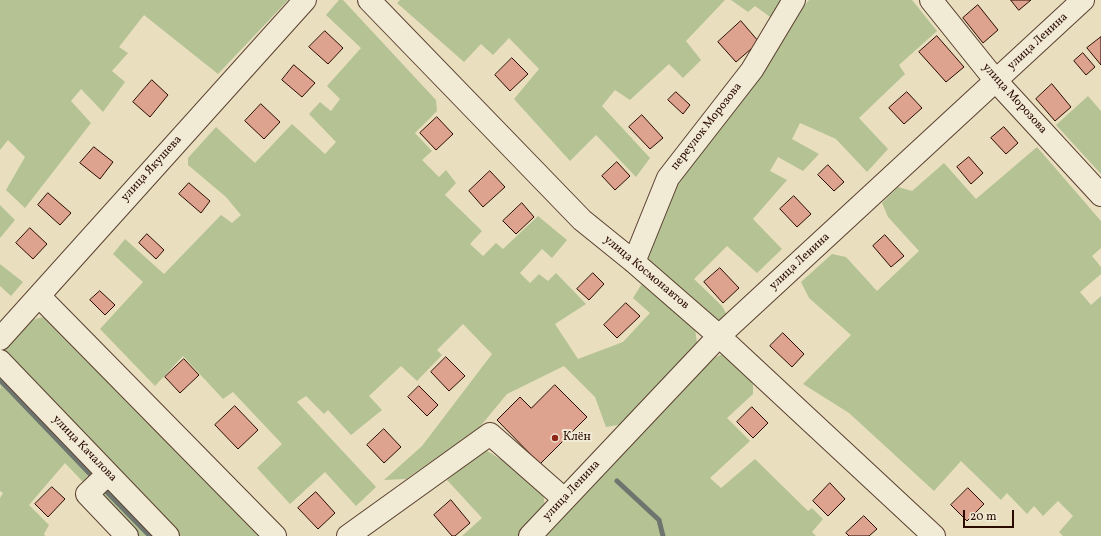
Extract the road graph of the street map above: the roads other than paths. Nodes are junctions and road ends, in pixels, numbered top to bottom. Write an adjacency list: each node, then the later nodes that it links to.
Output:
1 (305, 0): 9 (street, улица Якушева)
2 (369, 0): 8 (street, улица Космонавтов)
3 (794, 0): 8 (street, переулок Морозова)
4 (931, 0): 6 (street, улица Морозова)
5 (1083, 0): 6 (street, улица Ленина)
6 (996, 81): 7 (street, улица Морозова); 11 (street, улица Ленина)
7 (1101, 195)
8 (634, 262): 11 (street, улица Космонавтов)
9 (39, 296): 10 (street, улица Якушева); 17 (street)
10 (4, 327)
11 (719, 336): 14 (street, улица Ленина); 20 (street, улица Космонавтов)
12 (0, 361): 13 (street, улица Качалова)
13 (108, 474): 15 (street); 16 (street, улица Качалова)
14 (564, 499): 18 (street); 19 (street, улица Ленина)
15 (127, 536)
16 (168, 536)
17 (275, 536)
18 (348, 536)
19 (530, 536)
20 (934, 536)

